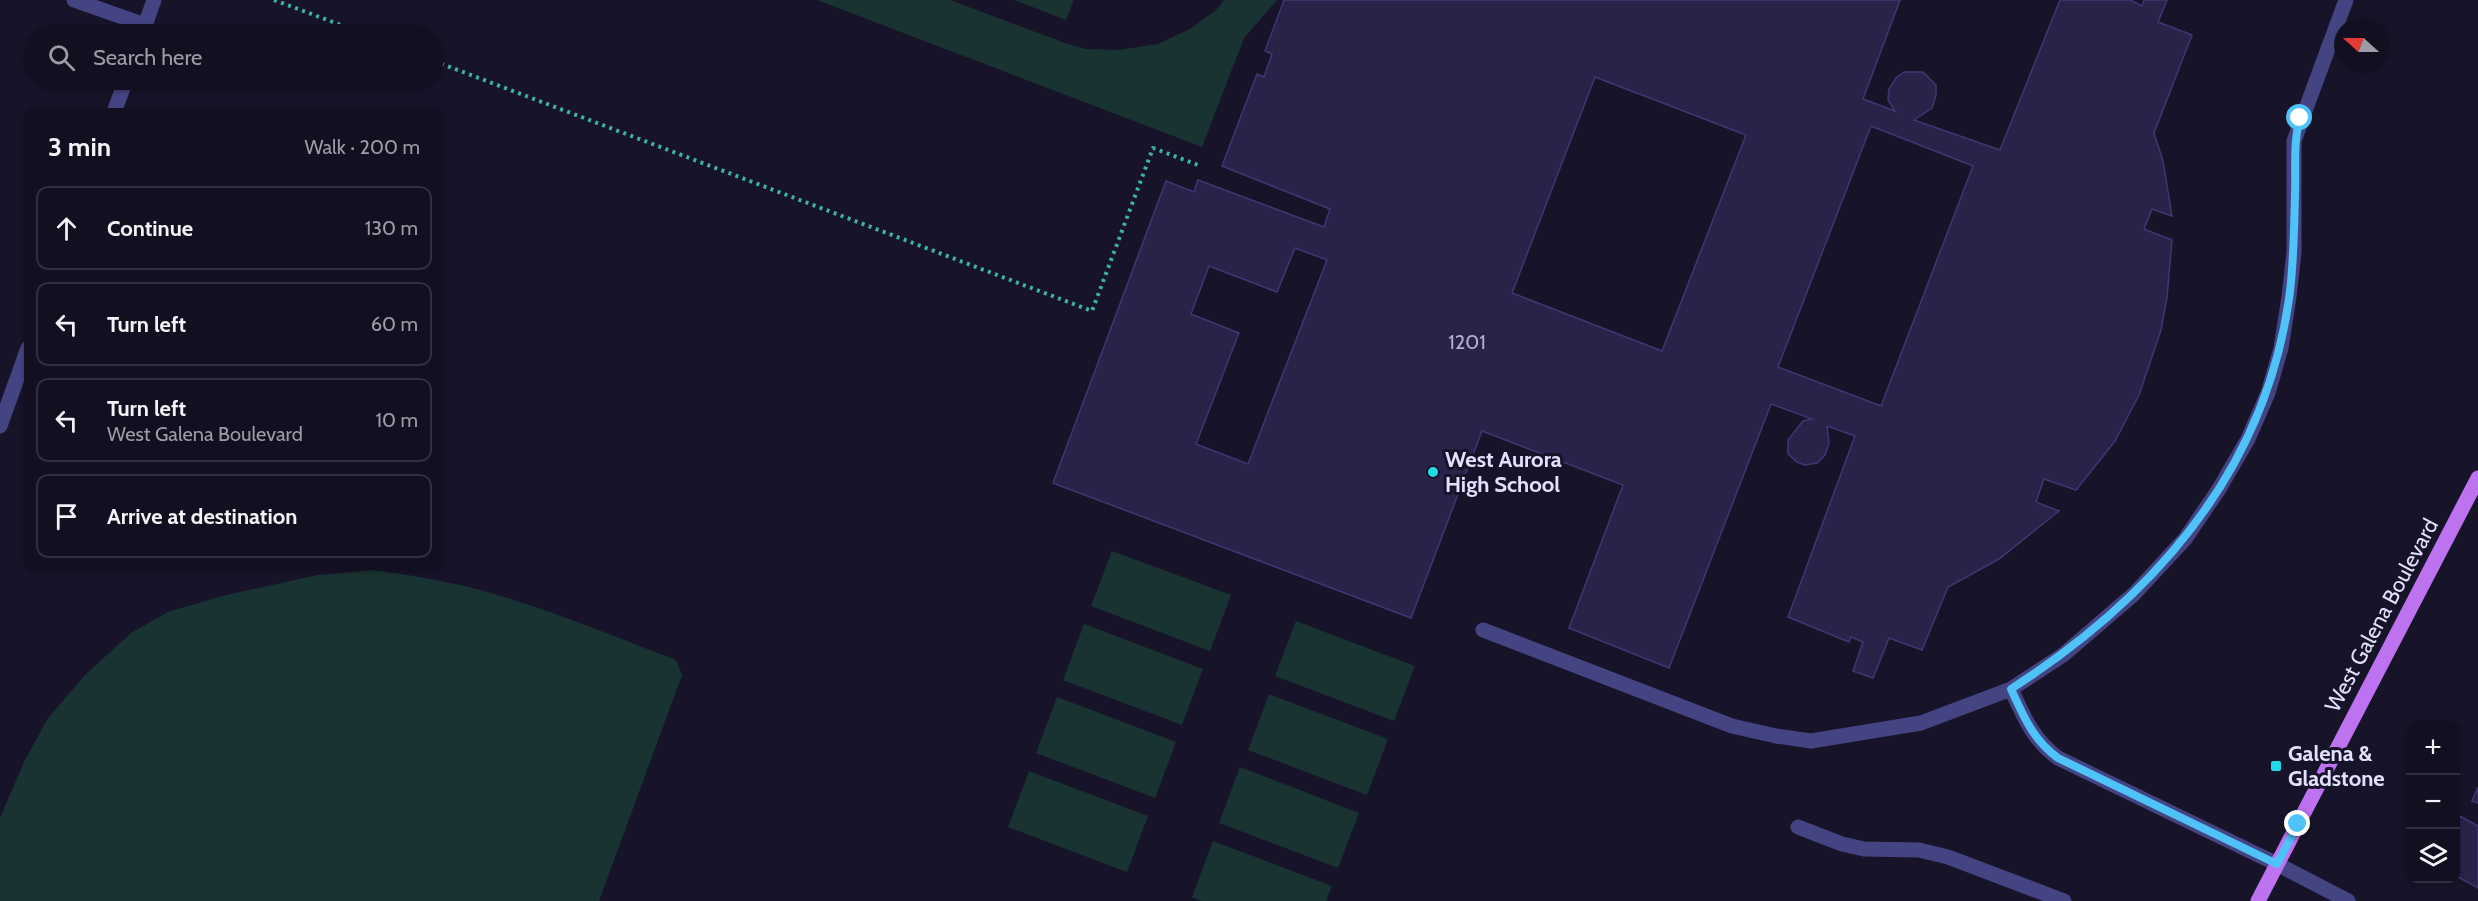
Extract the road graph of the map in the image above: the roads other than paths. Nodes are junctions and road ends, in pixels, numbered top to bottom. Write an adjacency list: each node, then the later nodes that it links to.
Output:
1 (74, 0): 4 (street)
2 (154, 0): 5 (street)
3 (2346, 0): 12 (street)
4 (129, 24)
5 (145, 24)
6 (122, 90): 7 (street)
7 (116, 108)
8 (24, 359): 9 (street)
9 (0, 426)
10 (2478, 478): 14 (main road, West Galena Boulevard)
11 (1483, 630): 12 (street)
12 (2011, 689): 14 (street)
13 (1798, 827): 15 (street)
14 (2277, 864): 16 (main road, West Galena Boulevard); 17 (street)
15 (2064, 901)
16 (2258, 901)
17 (2348, 901)

